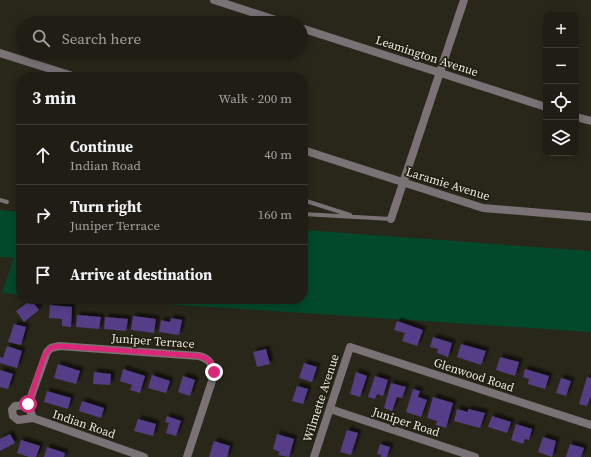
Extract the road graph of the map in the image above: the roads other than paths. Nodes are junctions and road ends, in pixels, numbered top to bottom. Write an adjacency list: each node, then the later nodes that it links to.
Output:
1 (214, 0): 3 (street)
2 (464, 0): 9 (street)
3 (263, 16)
4 (308, 30): 9 (street, Leamington Avenue)
5 (0, 53): 6 (street)
6 (16, 58)
7 (22, 60): 8 (street)
8 (60, 72)
9 (439, 73): 10 (street, Leamington Avenue); 14 (street)
10 (543, 106)
11 (579, 118): 12 (street)
12 (591, 122)
13 (308, 152): 14 (street, Laramie Avenue)
14 (403, 182): 20 (street, Laramie Avenue); 21 (street)
15 (0, 200): 16 (lane)
16 (7, 202)
17 (308, 202): 19 (lane)
18 (308, 214): 19 (lane)
19 (356, 216): 21 (lane)
20 (591, 217)
21 (391, 219)
22 (350, 347): 24 (street, Wilmette Avenue); 26 (street, Glenwood Road)
23 (28, 404): 25 (street); 25 (street, Indian Road); 28 (street, Juniper Terrace)
24 (330, 409): 29 (street, Wilmette Avenue); 30 (street, Juniper Road)
25 (32, 418): 27 (street, Indian Road)
26 (591, 425)
27 (144, 457)
28 (187, 457)
29 (314, 457)
30 (475, 457)

